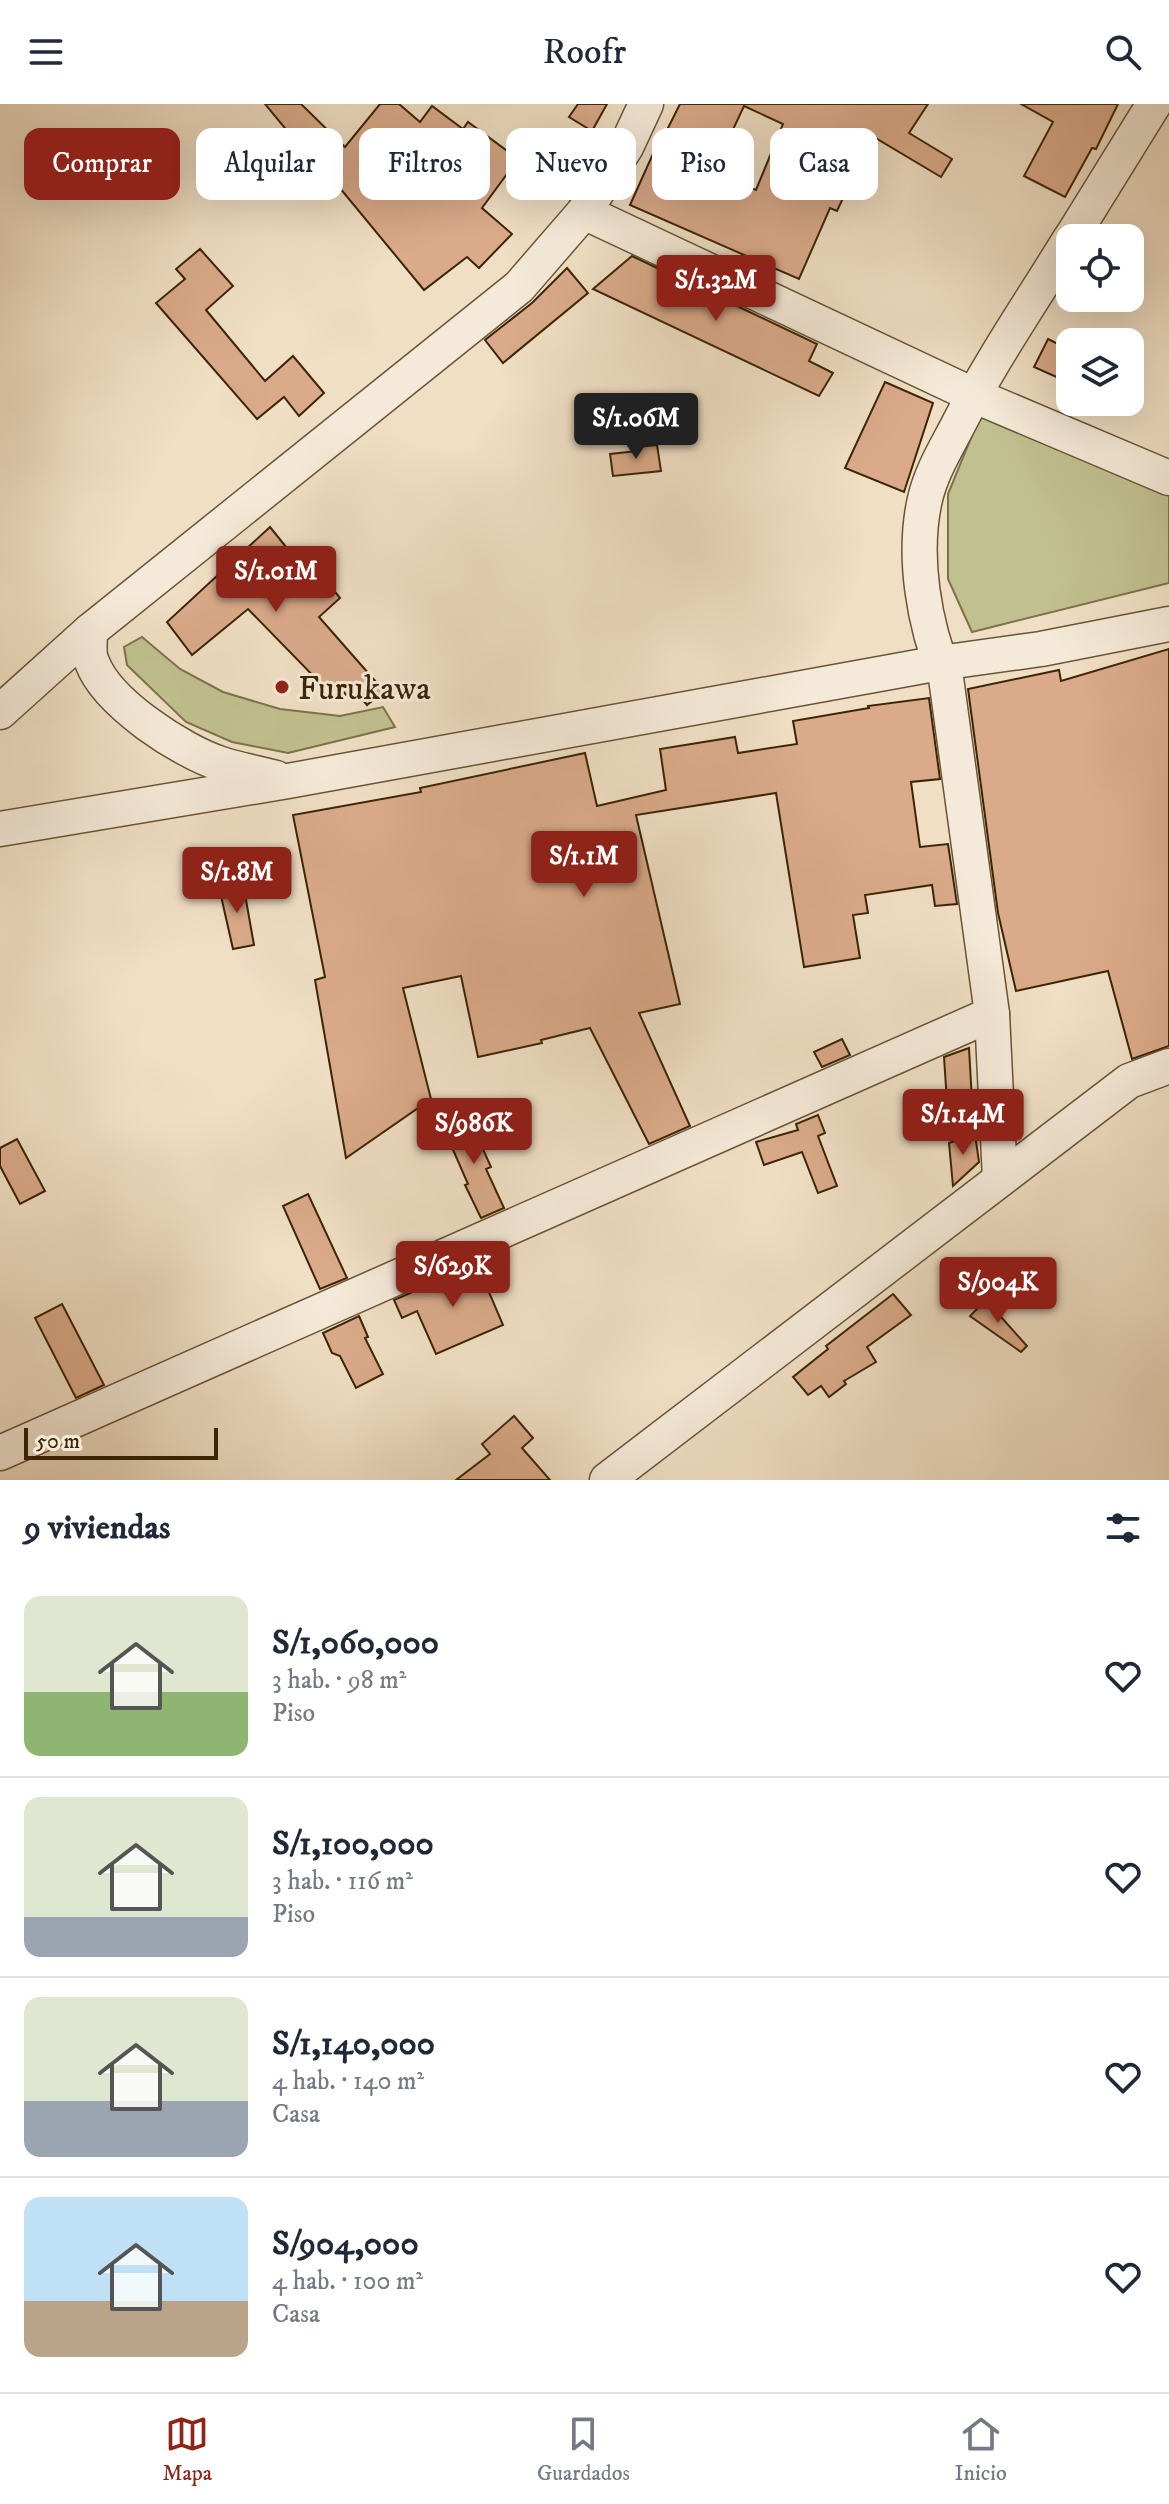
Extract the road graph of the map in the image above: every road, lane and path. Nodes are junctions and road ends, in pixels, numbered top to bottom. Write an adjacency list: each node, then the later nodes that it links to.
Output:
1 (646, 104): 3 (street)
2 (1154, 104): 4 (street)
3 (584, 212): 6 (street); 9 (street)
4 (1079, 224)
5 (1056, 261): 6 (street)
6 (973, 395): 7 (street); 10 (street)
7 (1169, 478)
8 (1169, 624): 10 (street)
9 (90, 631): 11 (street); 12 (street)
10 (940, 663): 12 (street); 14 (street)
11 (0, 712)
12 (288, 781): 13 (street)
13 (0, 829)
14 (992, 1014): 16 (street); 17 (street)
15 (1169, 1066): 16 (street)
16 (1000, 1179): 18 (street)
17 (0, 1453)
18 (607, 1480)

